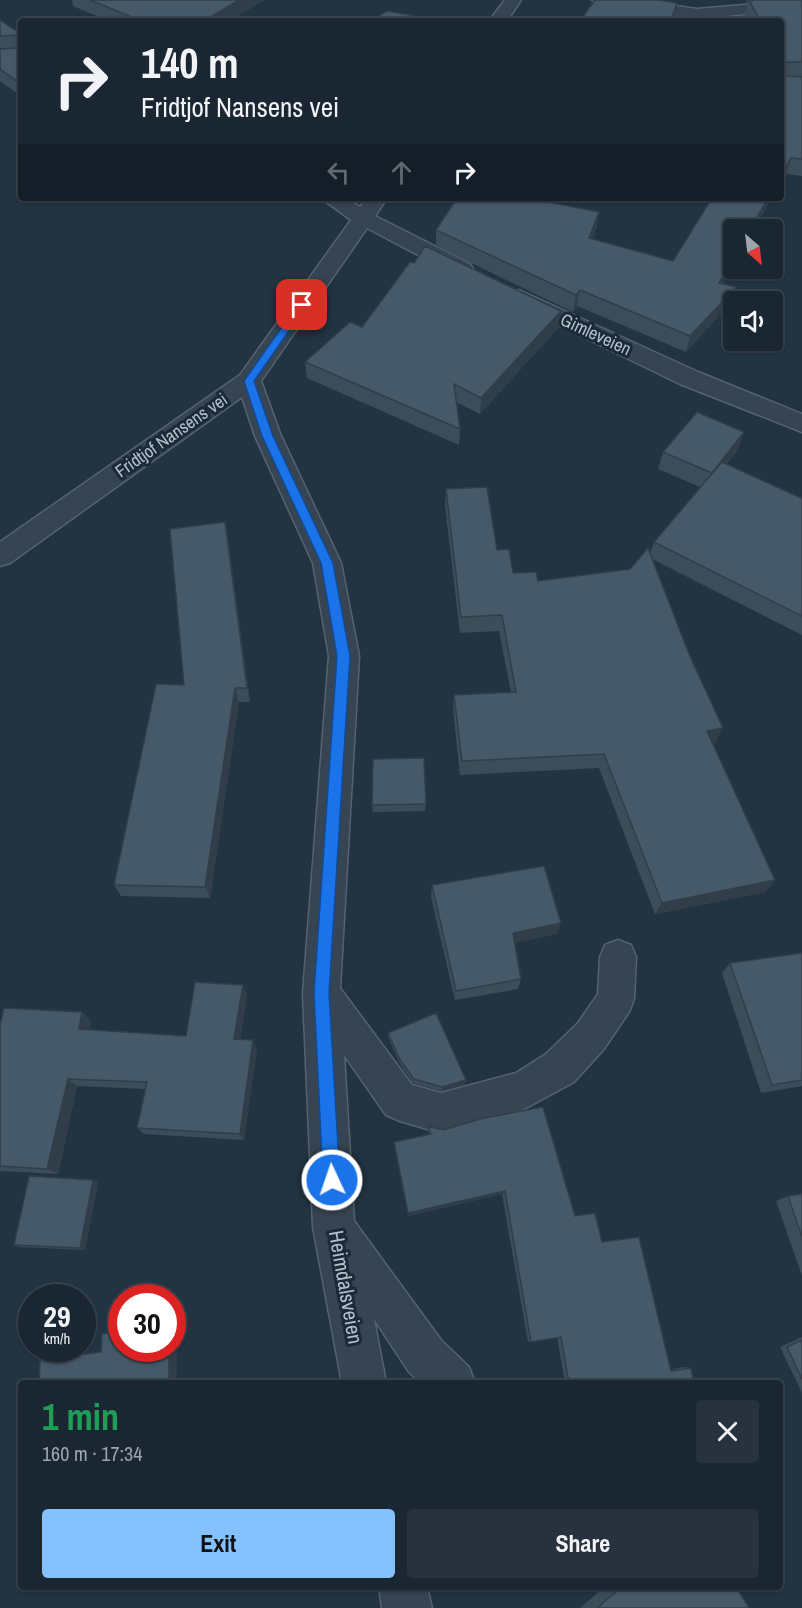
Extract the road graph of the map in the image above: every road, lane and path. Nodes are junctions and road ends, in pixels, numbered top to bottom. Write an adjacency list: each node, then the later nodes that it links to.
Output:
1 (513, 0): 4 (street)
2 (600, 0): 3 (street)
3 (802, 3)
4 (500, 18)
5 (343, 201): 6 (street, Gimleveien)
6 (370, 208): 7 (street, Fridtjof Nansens vei); 8 (street, Gimleveien)
7 (249, 381): 9 (street, Fridtjof Nansens vei); 11 (street, Heimdalsveien)
8 (802, 424)
9 (0, 556)
10 (618, 957): 11 (street)
11 (321, 993): 12 (street, Heimdalsveien)
12 (334, 1227): 13 (street, Heimdalsveien); 14 (street)
13 (363, 1380)
14 (450, 1380)
15 (405, 1590): 16 (street)
16 (408, 1608)

